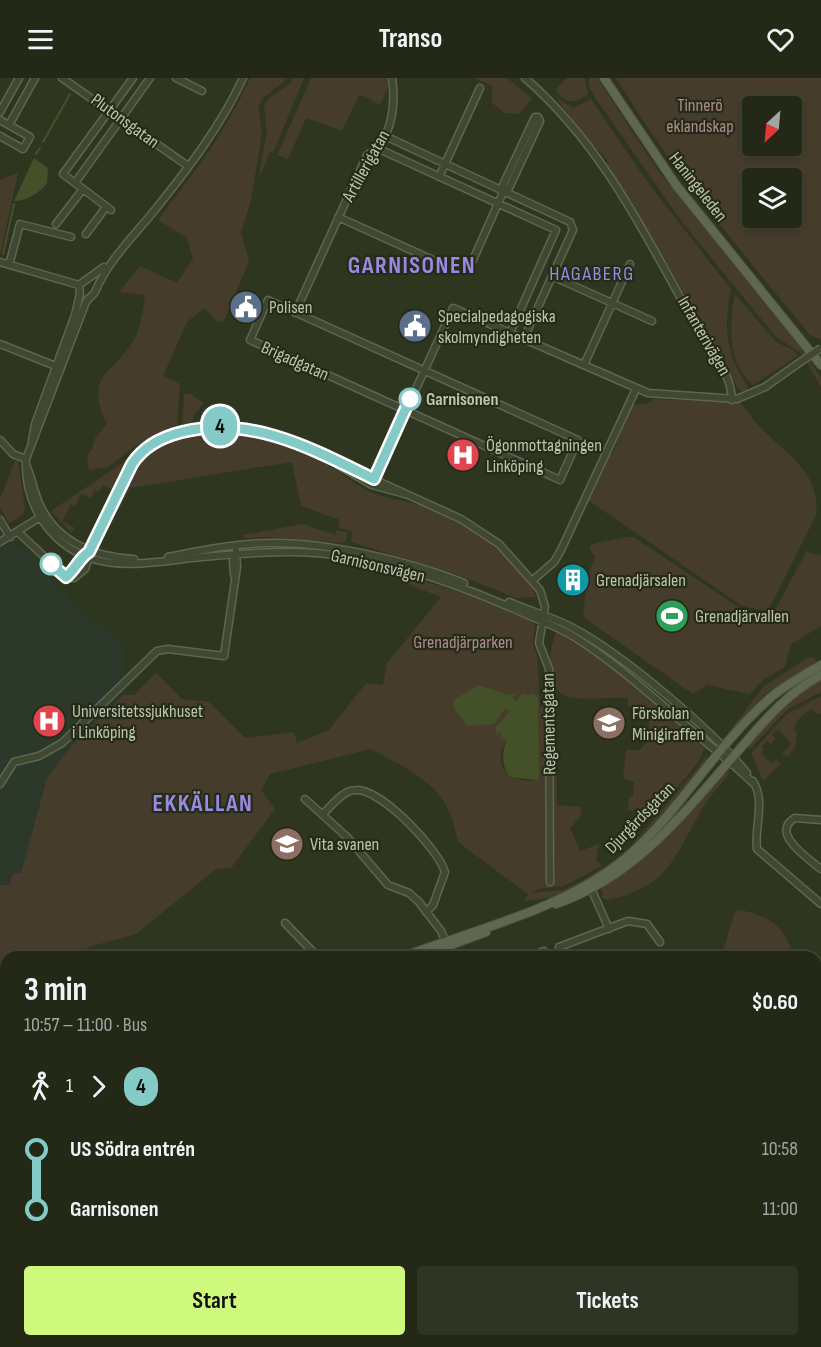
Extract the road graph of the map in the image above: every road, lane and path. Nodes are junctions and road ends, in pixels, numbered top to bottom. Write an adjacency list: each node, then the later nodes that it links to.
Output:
1 (19, 78): 14 (street)
2 (35, 78): 17 (street)
3 (62, 78): 13 (street, Plutonsgatan)
4 (133, 78): 13 (street)
5 (150, 78): 15 (street)
6 (176, 78): 12 (street)
7 (243, 78): 22 (street)
8 (392, 78): 19 (street, Artillerigatan)
9 (525, 78): 58 (street, Infanterivägen)
10 (604, 78): 54 (main road, Haningeleden)
11 (480, 88): 21 (street)
12 (202, 91)
13 (110, 110): 15 (street, Plutonsgatan); 25 (street)
14 (0, 112)
15 (122, 118): 22 (street, Plutonsgatan); 25 (street)
16 (0, 120): 17 (street)
17 (9, 125): 18 (street)
18 (0, 136)
19 (385, 136): 20 (street, Artillerigatan); 21 (street)
20 (379, 149): 24 (street); 29 (street, Artillerigatan)
21 (445, 164): 24 (street); 27 (street)
22 (188, 166): 36 (street)
23 (512, 173): 23 (street); 27 (street)
24 (440, 177): 28 (street)
25 (75, 183): 26 (street)
26 (83, 189): 31 (street); 33 (street)
27 (504, 190): 28 (street); 30 (street)
28 (498, 204): 32 (street); 35 (street)
29 (338, 217): 39 (street, Artillerigatan); 47 (street, Artillerigatan)
30 (562, 217): 32 (street); 40 (street)
31 (56, 224)
32 (556, 230): 49 (street)
33 (86, 234)
34 (71, 237): 37 (street)
35 (473, 260)
36 (110, 263): 41 (street); 43 (street)
37 (3, 264): 42 (street)
38 (630, 264): 46 (street)
39 (444, 265)
40 (552, 276): 46 (street); 50 (street)
41 (88, 279): 42 (street); 43 (street)
42 (79, 285): 44 (street)
43 (96, 286): 45 (street)
44 (80, 294): 45 (street); 55 (street, Garnisonsvägen)
45 (89, 297): 55 (street, Garnisonsvägen)
46 (612, 303): 48 (street); 53 (street)
47 (295, 313): 56 (street, Brigadgatan); 59 (street, Brigadgatan)
48 (652, 321)
49 (510, 333): 50 (street, Infanterivägen); 56 (street)
50 (524, 338): 53 (street, Infanterivägen)
51 (0, 344): 55 (street)
52 (821, 348): 58 (street, bridge)
53 (584, 365): 57 (street, Infanterivägen)
54 (821, 365)
55 (59, 368): 61 (street, Garnisonsvägen)
56 (423, 370): 59 (street); 59 (street, Brigadgatan)
57 (636, 389): 58 (street, Infanterivägen); 71 (street)
58 (732, 400)
59 (405, 410): 62 (street)
60 (0, 440): 61 (street)
61 (26, 459): 63 (street, Garnisonsvägen)
62 (373, 482): 70 (street, Regementsgatan); 71 (street, Regementsgatan)
63 (42, 516): 65 (street); 70 (street, Garnisonsvägen)
64 (0, 520): 66 (street)
65 (18, 532): 66 (street); 70 (street, Regementsgatan)
66 (10, 537): 67 (street)
67 (0, 542)
68 (235, 545): 69 (street); 70 (street, Garnisonsvägen); 72 (street, Garnisonsvägen)
69 (236, 554): 70 (street, Garnisonsvägen); 72 (street, Garnisonsvägen); 81 (street)
70 (88, 555)
71 (533, 580): 72 (street, Regementsgatan)
72 (544, 619): 75 (street, Garnisonsvägen); 77 (street, Garnisonsvägen); 86 (street, Regementsgatan)
73 (821, 665): 76 (main road, Djurgårdsgatan)
74 (821, 675): 79 (main road, Djurgårdsgatan)
75 (710, 735): 76 (street); 78 (street, Garnisonsvägen)
76 (737, 735): 78 (main road, Djurgårdsgatan)
77 (705, 742): 78 (street, Garnisonsvägen); 80 (street)
78 (722, 751): 79 (street, Garnisonsvägen); 80 (main road, Djurgårdsgatan)
79 (731, 759): 87 (main road, Djurgårdsgatan); 88 (street, Garnisonsvägen)
80 (708, 768): 87 (main road, Djurgårdsgatan)
81 (0, 784)
82 (305, 799): 83 (street)
83 (323, 814): 89 (street); 89 (street)
84 (821, 820): 85 (street)
85 (821, 869)
86 (550, 882)
87 (590, 886): 91 (street); 93 (main road, Djurgårdsgatan)
88 (820, 899)
89 (426, 912): 93 (street)
90 (285, 923): 95 (street)
91 (609, 929): 92 (street); 94 (street)
92 (660, 942)
93 (447, 944): 96 (main road, Djurgårdsgatan); 97 (main road, Djurgårdsgatan); 98 (street)
94 (559, 947)
95 (312, 951)
96 (423, 951)
97 (431, 951)
98 (450, 951)

